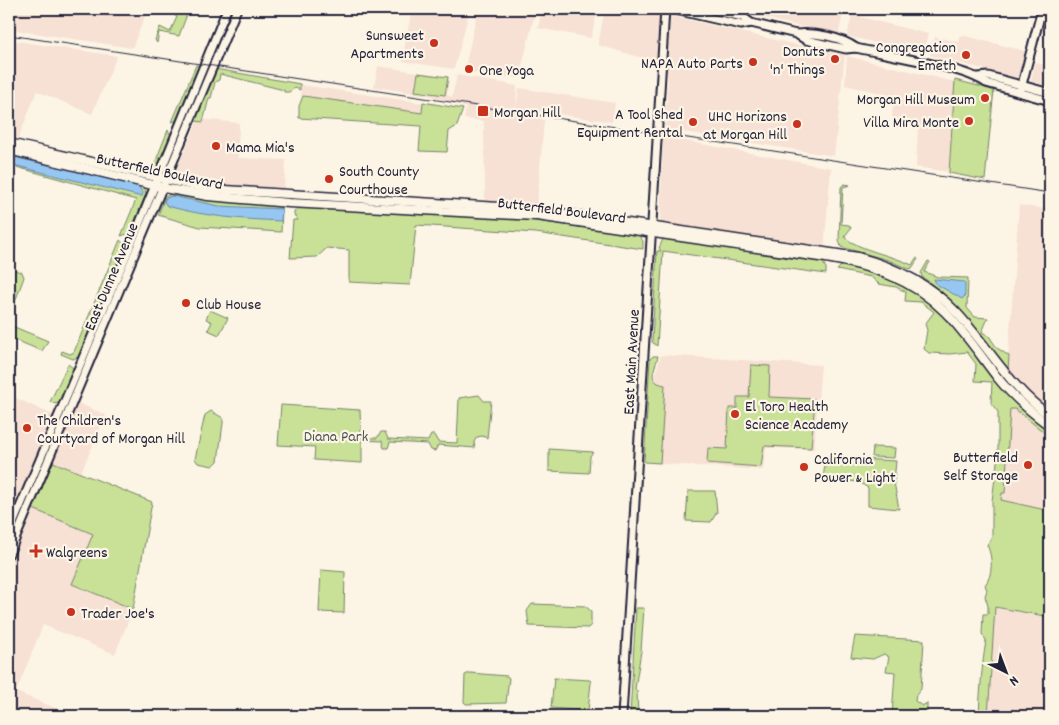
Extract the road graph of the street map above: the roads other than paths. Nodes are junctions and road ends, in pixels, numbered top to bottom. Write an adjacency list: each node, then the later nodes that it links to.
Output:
1 (227, 9): 10 (main road, East Dunne Avenue)
2 (237, 9): 12 (main road, East Dunne Avenue)
3 (665, 9): 16 (main road, East Main Avenue)
4 (671, 9): 7 (main road)
5 (707, 9): 7 (main road)
6 (1042, 9): 8 (main road)
7 (752, 23): 8 (main road)
8 (1022, 89): 9 (main road); 11 (main road)
9 (1050, 93)
10 (191, 97): 12 (main road); 15 (main road, East Dunne Avenue)
11 (1050, 101)
12 (197, 104): 15 (main road, East Dunne Avenue)
13 (9, 143): 15 (main road, Butterfield Boulevard)
14 (9, 150): 15 (main road, Butterfield Boulevard)
15 (160, 183): 16 (main road, Butterfield Boulevard); 17 (main road, East Dunne Avenue); 18 (main road, East Dunne Avenue)
16 (652, 230): 19 (main road, Butterfield Boulevard); 20 (main road, Butterfield Boulevard); 28 (main road, East Main Avenue)
17 (80, 365): 18 (main road); 21 (main road, East Dunne Avenue)
18 (74, 399): 22 (main road, East Dunne Avenue)
19 (1050, 416)
20 (1050, 426)
21 (51, 437): 22 (main road); 24 (main road, East Dunne Avenue)
22 (50, 456): 23 (main road, East Dunne Avenue)
23 (37, 489): 24 (main road); 25 (main road, East Dunne Avenue)
24 (26, 497): 25 (main road); 26 (main road, East Dunne Avenue)
25 (22, 524): 27 (main road, East Dunne Avenue)
26 (9, 533)
27 (9, 554)
28 (622, 716)

